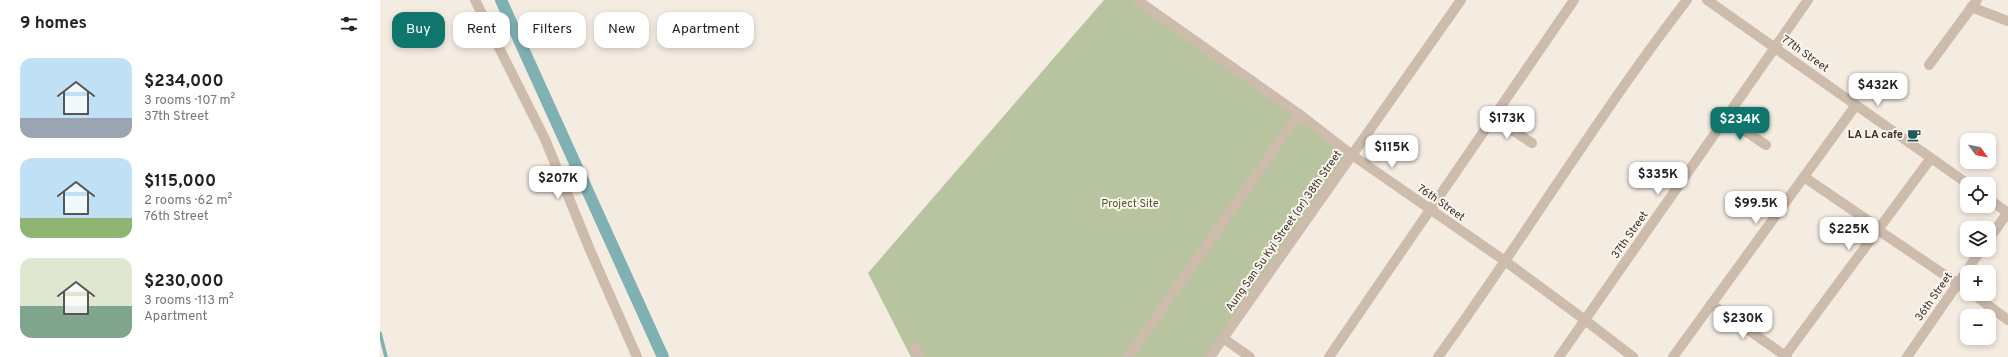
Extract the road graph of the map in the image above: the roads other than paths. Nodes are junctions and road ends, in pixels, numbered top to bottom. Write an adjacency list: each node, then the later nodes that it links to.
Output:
1 (476, 0): 36 (street)
2 (1137, 0): 13 (street, 76th Street)
3 (1460, 0): 18 (street, Aung San Su Kyi Street (or) 38th Street)
4 (1574, 0): 14 (street)
5 (1687, 0): 28 (street)
6 (1707, 0): 10 (street, 77th Street)
7 (1808, 0): 10 (street, 37th Street)
8 (1974, 4): 9 (street); 11 (street)
9 (2008, 21)
10 (1775, 48): 12 (street, 77th Street); 15 (street, 37th Street)
11 (1929, 65)
12 (1856, 105): 19 (street, 77th Street); 20 (street)
13 (1299, 114): 18 (street, 76th Street); 38 (street)
14 (1494, 118): 16 (street); 23 (street)
15 (1726, 118): 17 (street); 32 (street, 37th Street)
16 (1532, 143)
17 (1766, 145)
18 (1352, 155): 23 (street, 76th Street); 34 (street, Aung San Su Kyi Street (or) 38th Street)
19 (1931, 158): 21 (street, 77th Street); 25 (street)
20 (1804, 177): 25 (street); 31 (street)
21 (1960, 178)
22 (1996, 204): 24 (street)
23 (1431, 210): 28 (street, 76th Street); 41 (street)
24 (2008, 212): 26 (street)
25 (1879, 229): 29 (street); 46 (street)
26 (1996, 229)
27 (1976, 257): 29 (street, 36th Street)
28 (1505, 261): 32 (street, 76th Street); 42 (street)
29 (1958, 283): 47 (street, 36th Street)
30 (1982, 301): 33 (street)
31 (1712, 304): 45 (street); 46 (street)
32 (1585, 320): 43 (street, 37th Street); 44 (street, 76th Street)
33 (2008, 320)
34 (1224, 338): 39 (street, Aung San Su Kyi Street (or) 38th Street); 40 (street)
35 (915, 346): 37 (street)
36 (637, 357)
37 (919, 357)
38 (1128, 357)
39 (1210, 357)
40 (1250, 357)
41 (1329, 357)
42 (1438, 357)
43 (1559, 357)
44 (1633, 357)
45 (1673, 357)
46 (1785, 357)
47 (1907, 357)

